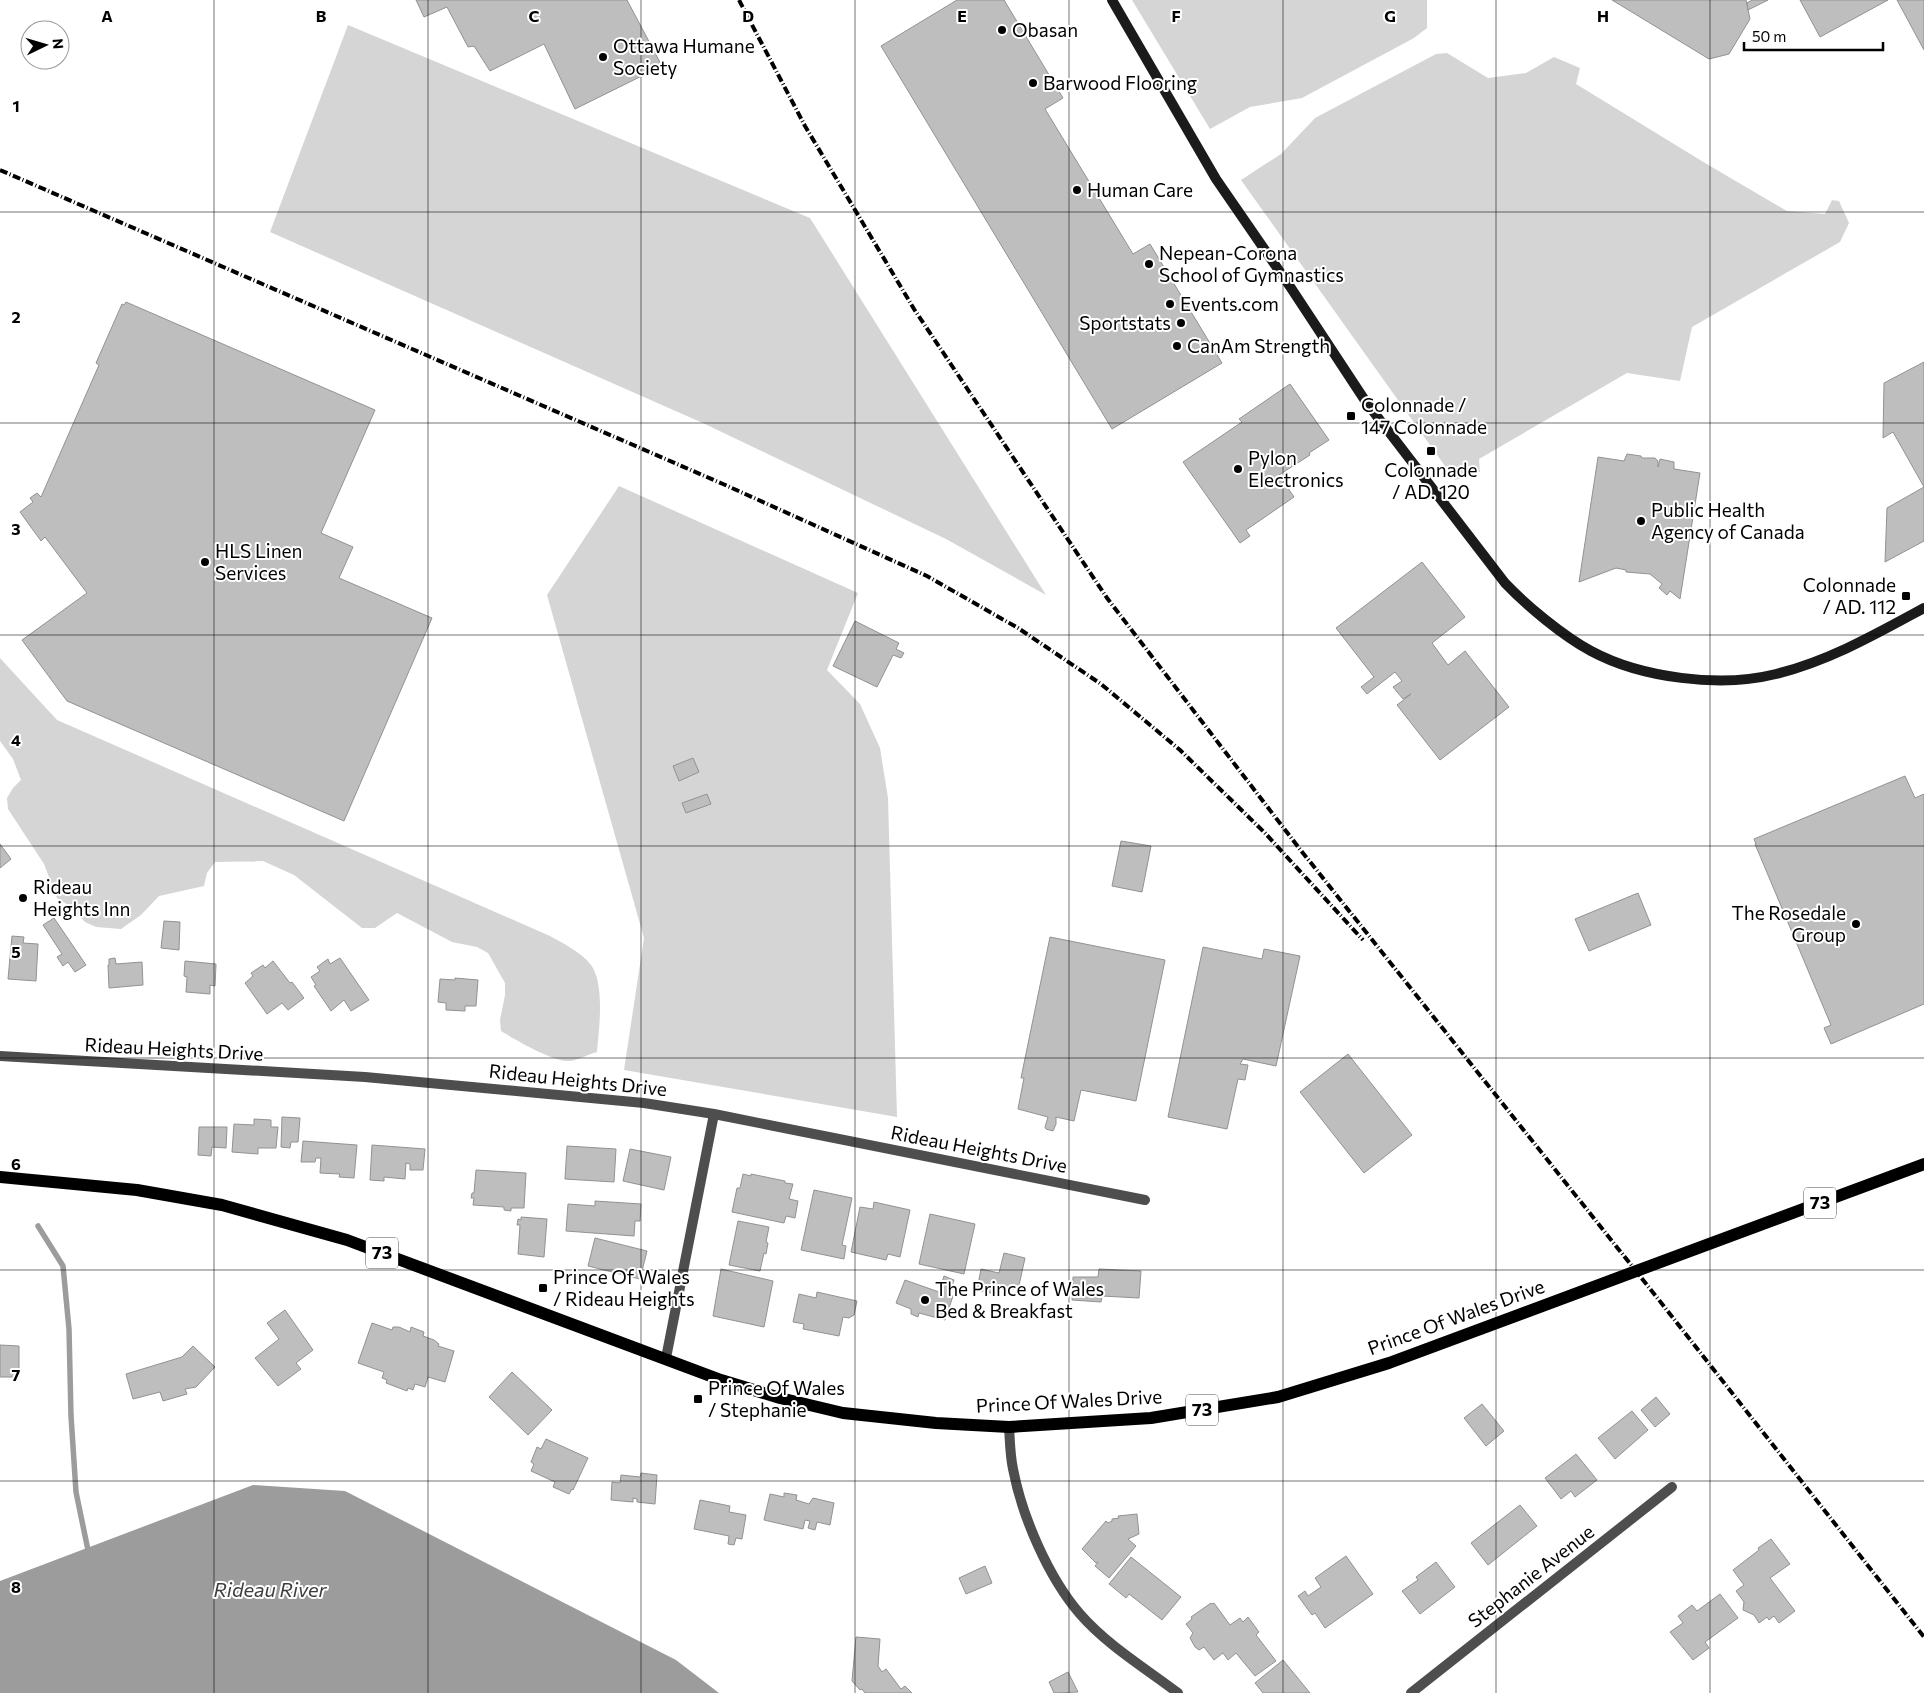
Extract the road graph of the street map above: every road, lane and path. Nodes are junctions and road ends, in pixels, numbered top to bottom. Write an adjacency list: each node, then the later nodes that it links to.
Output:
1 (1112, 0): 2 (street)
2 (1924, 608)
3 (0, 1056): 4 (street, Rideau Heights Drive)
4 (714, 1114): 7 (street, Rideau Heights Drive); 8 (street)
5 (1924, 1164): 9 (main road, Prince Of Wales Drive / 73)
6 (0, 1177): 8 (main road, Prince Of Wales Drive / 73)
7 (1146, 1200)
8 (666, 1358): 9 (main road, Prince Of Wales Drive / 73)
9 (1008, 1427): 11 (street)
10 (1672, 1487): 12 (street, Stephanie Avenue)
11 (1178, 1693)
12 (1411, 1693)

